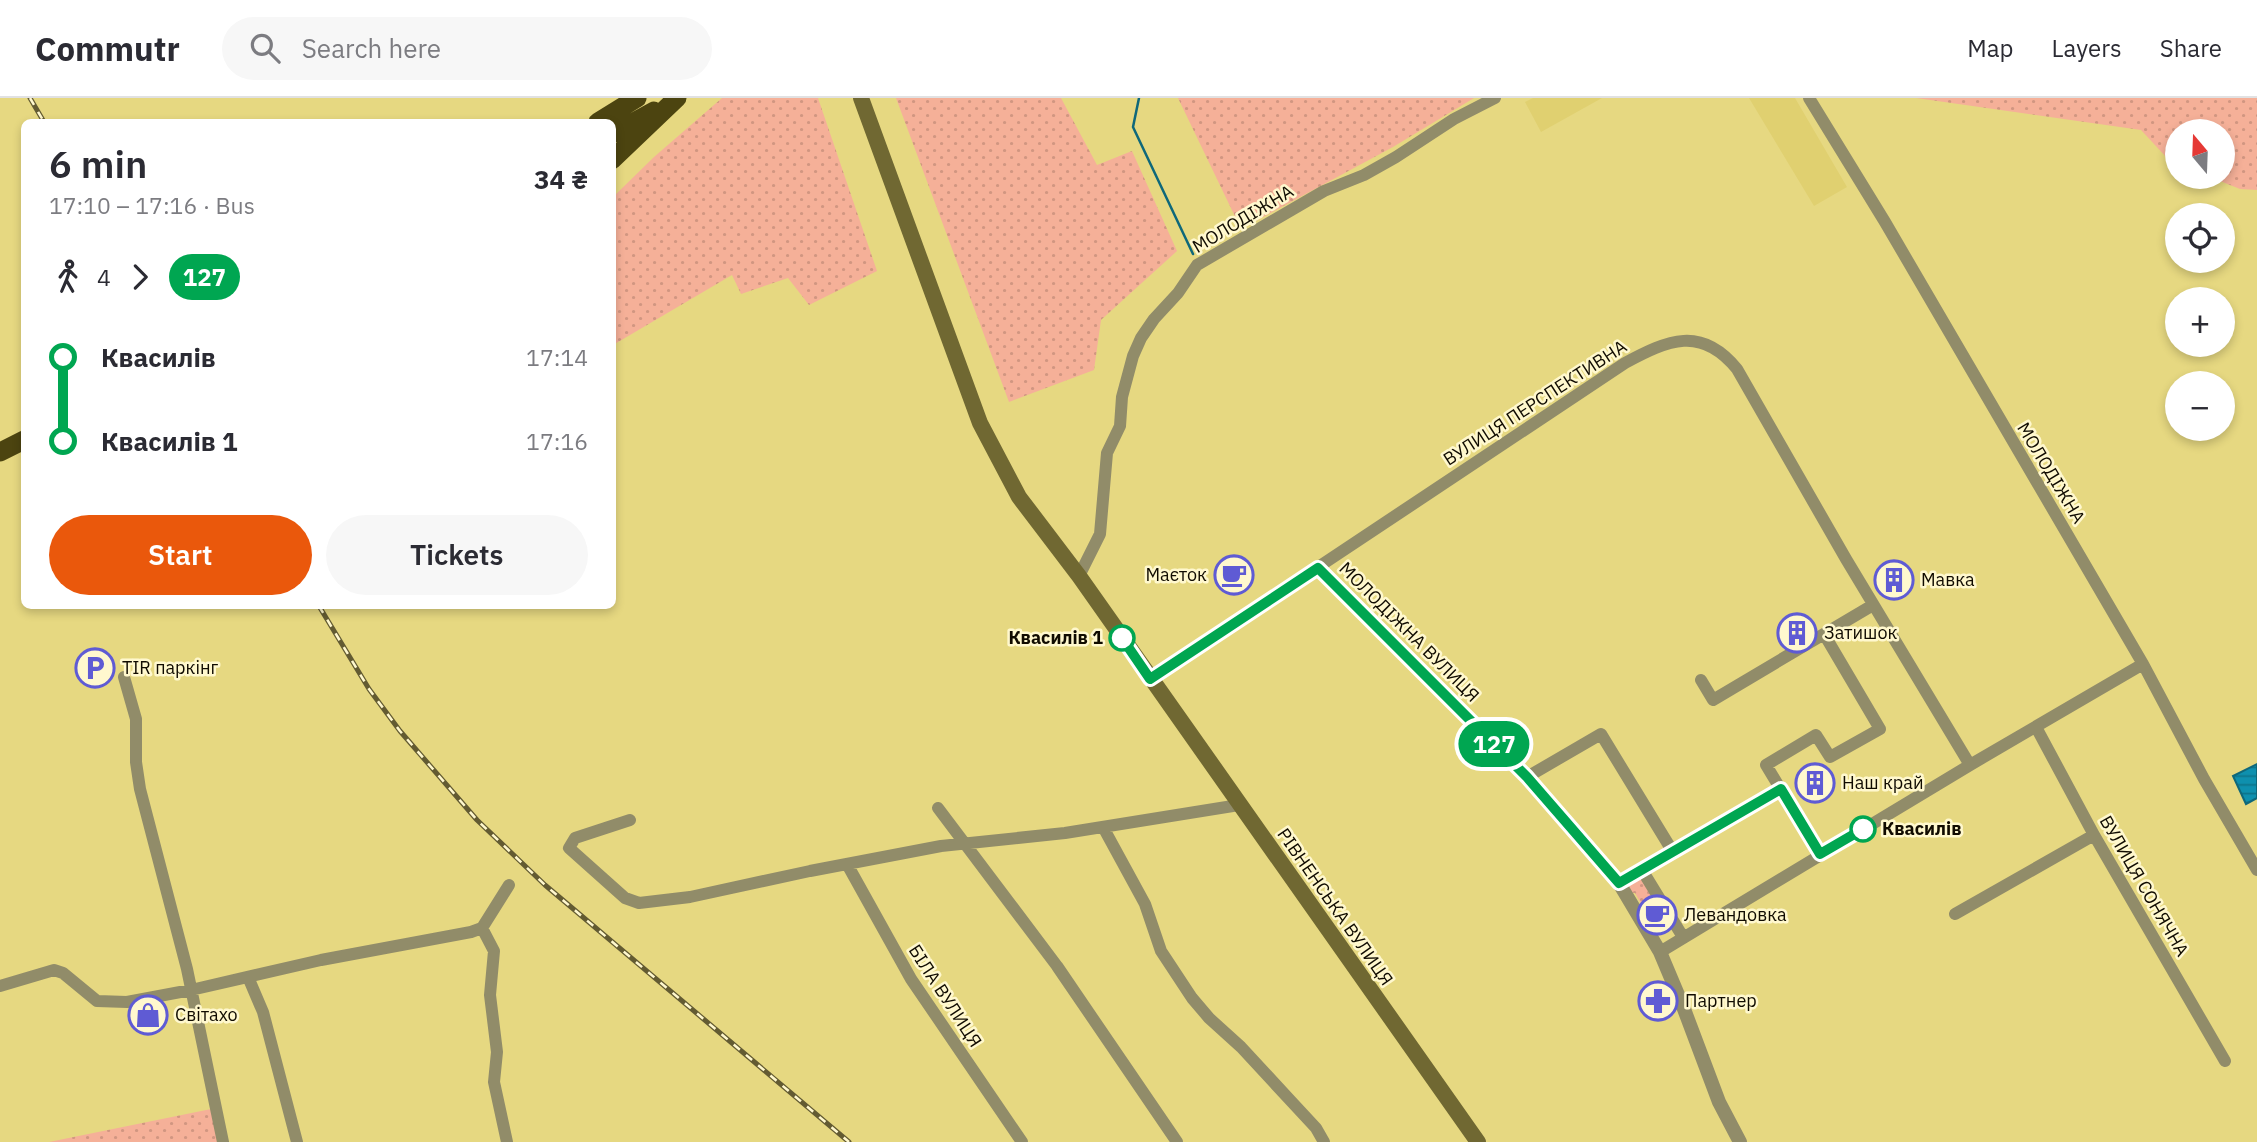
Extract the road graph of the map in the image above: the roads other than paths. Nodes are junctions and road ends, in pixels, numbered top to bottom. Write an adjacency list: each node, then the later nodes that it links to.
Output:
1 (637, 98): 6 (highway)
2 (676, 98): 7 (highway); 8 (highway)
3 (861, 98): 12 (main road, РІВНЕНСЬКА ВУЛИЦЯ)
4 (1495, 98): 12 (street, МОЛОДІЖНА)
5 (1809, 98): 15 (street, МОЛОДІЖНА)
6 (603, 119)
7 (616, 132)
8 (616, 156)
9 (21, 442): 10 (highway)
10 (0, 452)
11 (1318, 568): 13 (street, ВУЛИЦЯ ПЕРСПЕКТИВНА); 17 (street, ВУЛИЦЯ ПЕРСПЕКТИВНА); 21 (street, МОЛОДІЖНА ВУЛИЦЯ)
12 (1079, 576): 17 (main road, РІВНЕНСЬКА ВУЛИЦЯ)
13 (1873, 605): 14 (street); 20 (street, ВУЛИЦЯ ПЕРСПЕКТИВНА)
14 (1824, 634): 18 (street); 22 (street)
15 (2143, 664): 19 (street); 33 (street, МОЛОДІЖНА)
16 (124, 677): 42 (street)
17 (1150, 679): 23 (main road, РІВНЕНСЬКА ВУЛИЦЯ)
18 (1701, 680)
19 (2036, 727): 20 (street); 27 (street, ВУЛИЦЯ СОНЯЧНА)
20 (1969, 765): 30 (street)
21 (1527, 777): 29 (street); 34 (street, МОЛОДІЖНА ВУЛИЦЯ)
22 (1781, 789): 29 (street); 30 (street)
23 (1239, 805): 26 (street); 50 (main road, РІВНЕНСЬКА ВУЛИЦЯ)
24 (938, 808): 28 (street)
25 (630, 820): 31 (street)
26 (1103, 827): 28 (street); 49 (street)
27 (2094, 835): 36 (street); 43 (street, ВУЛИЦЯ СОНЯЧНА)
28 (965, 844): 31 (street); 48 (street)
29 (1673, 852): 32 (street)
30 (1820, 854): 38 (street)
31 (847, 864): 47 (street, БІЛА ВУЛИЦЯ)
32 (1642, 870): 34 (street); 38 (street)
33 (2257, 870)
34 (1619, 883): 39 (street, МОЛОДІЖНА ВУЛИЦЯ)
35 (509, 886): 37 (street)
36 (1955, 914)
37 (482, 928): 40 (street); 46 (street)
38 (1683, 937): 39 (street)
39 (1660, 951): 51 (street, МОЛОДІЖНА ВУЛИЦЯ)
40 (248, 977): 42 (street); 45 (street)
41 (0, 985): 42 (street)
42 (191, 990): 44 (street)
43 (2225, 1061)
44 (223, 1142)
45 (297, 1142)
46 (507, 1142)
47 (1022, 1142)
48 (1177, 1142)
49 (1324, 1142)
50 (1478, 1142)
51 (1740, 1142)

